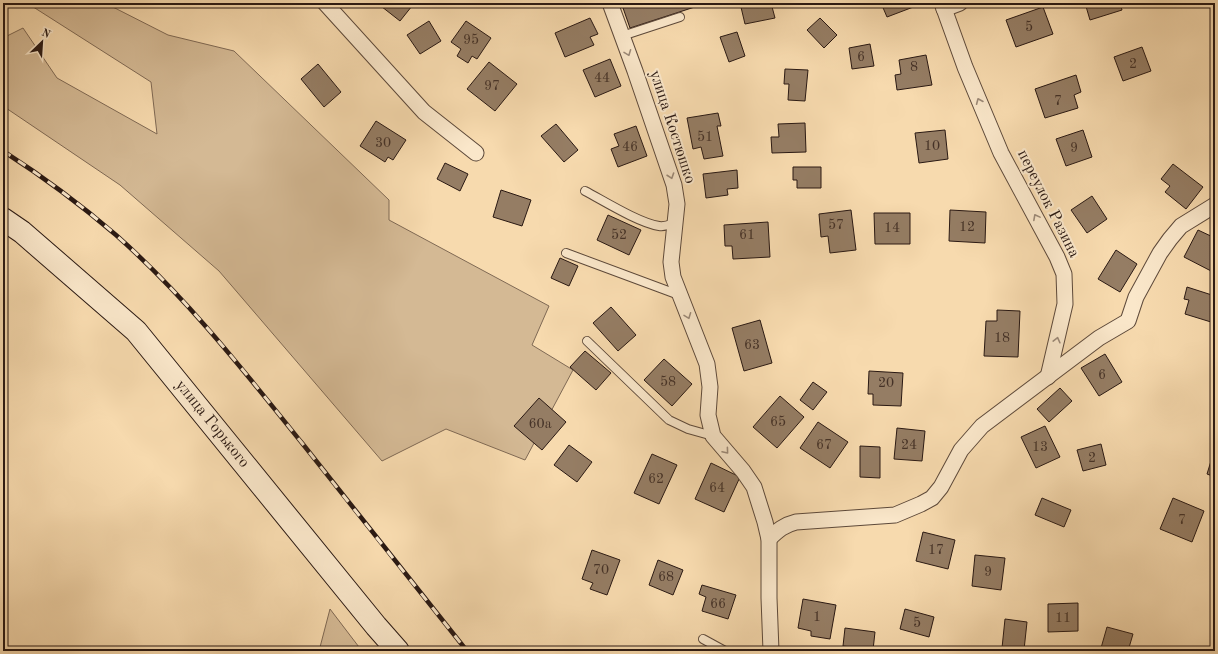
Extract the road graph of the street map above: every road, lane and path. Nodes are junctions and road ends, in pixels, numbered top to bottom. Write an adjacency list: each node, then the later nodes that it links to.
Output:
1 (325, 3): 7 (street)
2 (610, 3): 6 (street, улица Костюшко)
3 (960, 3): 4 (street)
4 (943, 6): 15 (street, переулок Разина, one-way to 4)
5 (680, 18): 6 (lane)
6 (622, 36): 11 (street, улица Костюшко, one-way to 11)
7 (476, 153)
8 (585, 191): 11 (lane)
9 (1215, 205): 15 (street)
10 (3, 219): 19 (main road, улица Горького)
11 (674, 223): 13 (street, улица Костюшко)
12 (566, 253): 13 (lane)
13 (680, 295): 16 (street, улица Костюшко, one-way to 16)
14 (587, 341): 16 (lane)
15 (1048, 377): 17 (street)
16 (714, 436): 17 (street, улица Костюшко, one-way to 17)
17 (769, 539): 21 (street, улица Костюшко)
18 (703, 639): 20 (lane)
19 (398, 651)
20 (725, 651)
21 (771, 651)

